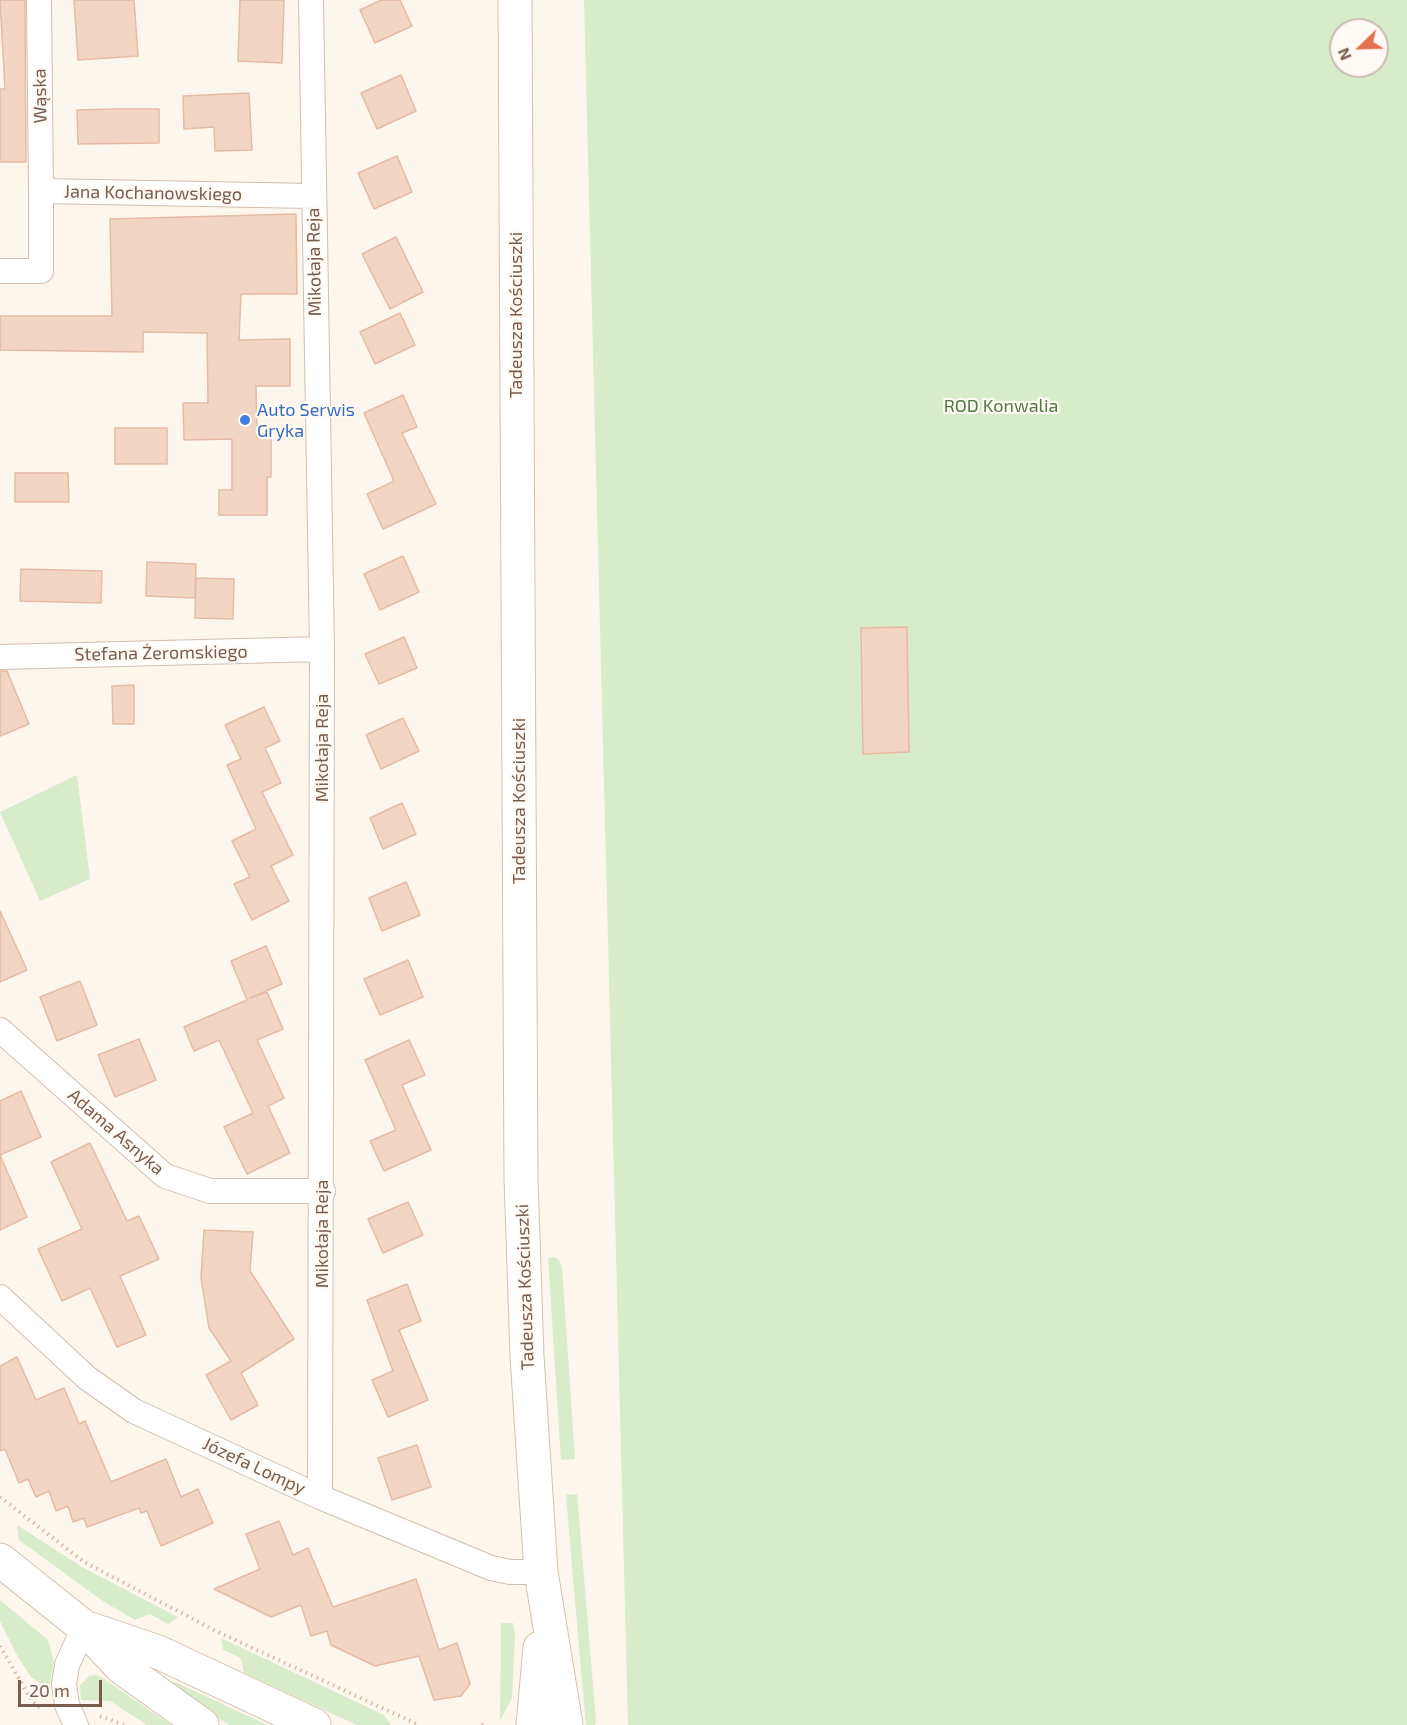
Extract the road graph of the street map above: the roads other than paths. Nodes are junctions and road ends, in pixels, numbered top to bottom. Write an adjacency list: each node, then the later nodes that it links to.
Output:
1 (39, 0): 4 (street, Wąska)
2 (311, 0): 5 (street, Mikołaja Reja)
3 (515, 0): 14 (street, Tadeusza Kościuszki)
4 (41, 192): 5 (street, Jana Kochanowskiego); 6 (street, Jana Kochanowskiego)
5 (313, 196): 7 (street, Mikołaja Reja)
6 (0, 271)
7 (322, 649): 8 (street, Stefana Żeromskiego); 10 (street, Mikołaja Reja)
8 (0, 657)
9 (0, 1030): 10 (street, Adama Asnyka)
10 (323, 1191): 12 (street, Mikołaja Reja)
11 (0, 1297): 12 (street, Józefa Lompy)
12 (320, 1497): 14 (street, Józefa Lompy)
13 (0, 1560): 15 (street)
14 (542, 1587): 16 (street, Tadeusza Kościuszki); 22 (street, Tadeusza Kościuszki)
15 (84, 1627): 18 (street); 19 (street); 20 (street)
16 (540, 1656): 17 (street); 21 (street, Tadeusza Kościuszki)
17 (498, 1723)
18 (76, 1725)
19 (202, 1725)
20 (314, 1725)
21 (533, 1725)
22 (566, 1725)

